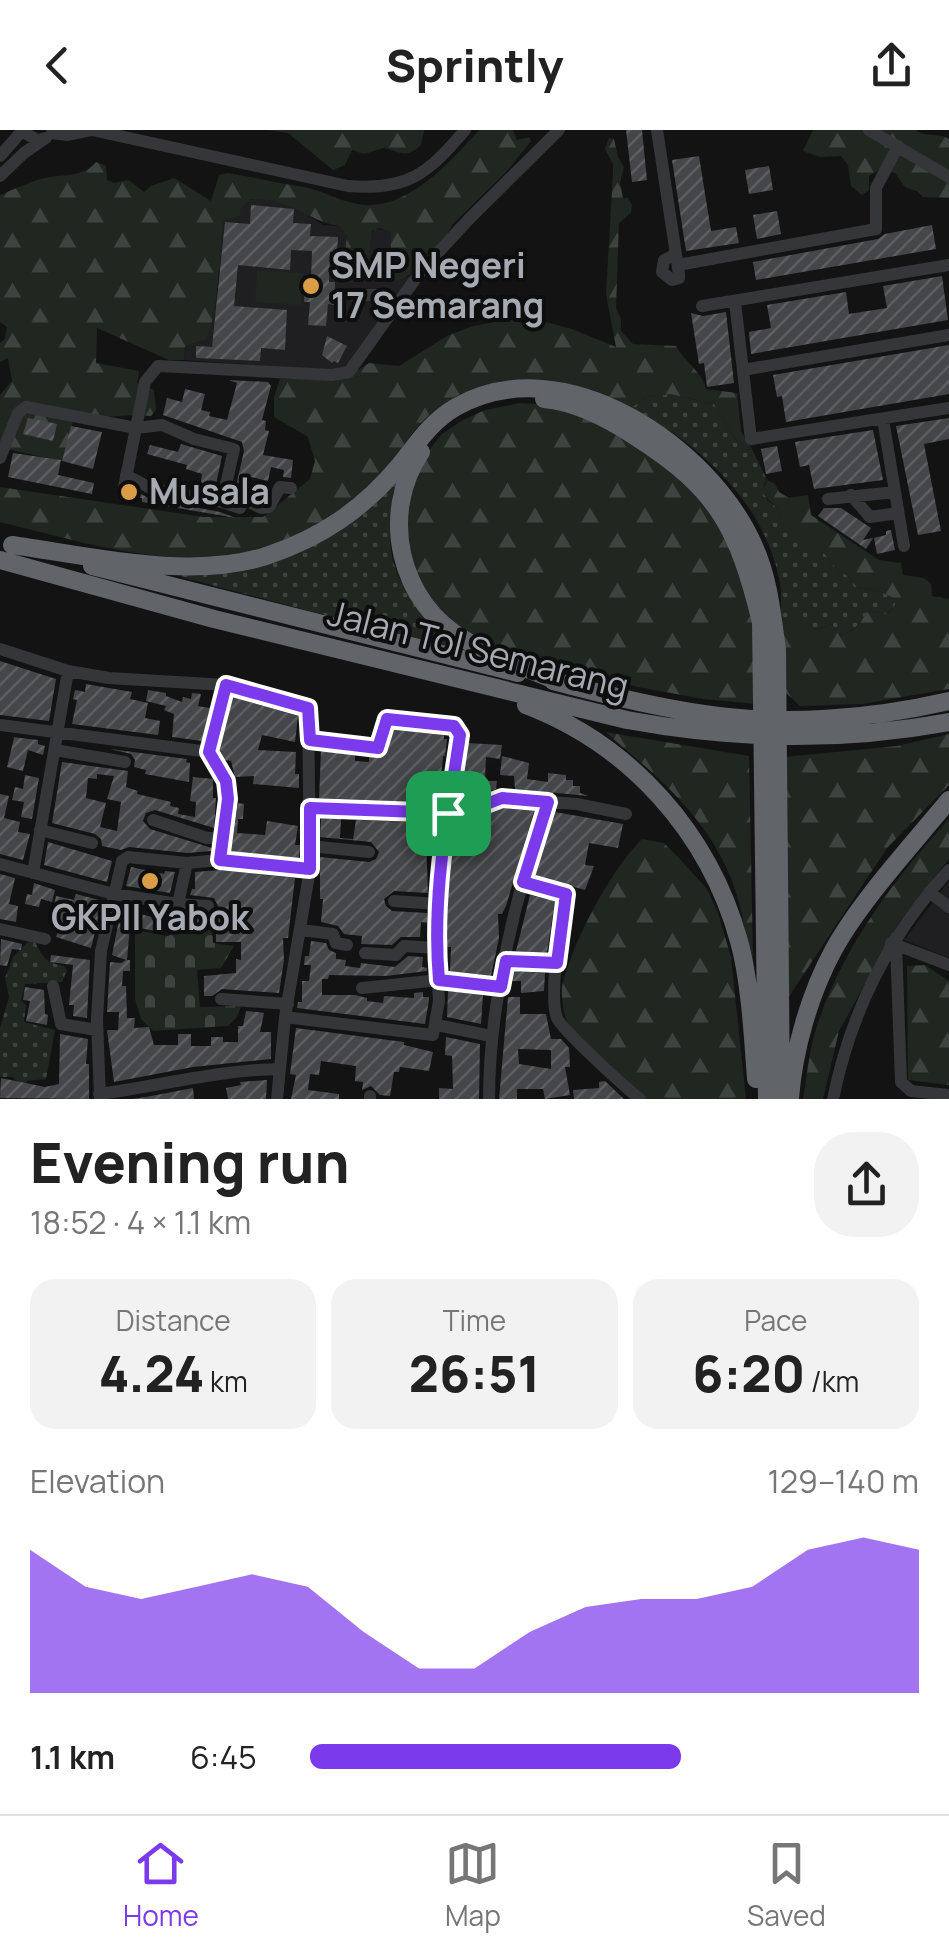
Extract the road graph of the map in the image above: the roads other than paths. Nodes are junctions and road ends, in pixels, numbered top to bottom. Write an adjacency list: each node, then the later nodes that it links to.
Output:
1 (92, 130): 2 (street); 7 (street)
2 (465, 130)
3 (559, 130): 15 (street)
4 (656, 130): 8 (street)
5 (868, 130): 8 (street)
6 (22, 131): 7 (street); 9 (street)
7 (50, 134): 10 (street)
8 (898, 146): 11 (street)
9 (0, 156)
10 (0, 176)
11 (949, 176)
12 (948, 271): 14 (street)
13 (354, 295): 15 (street)
14 (735, 302): 16 (street); 18 (street)
15 (400, 303): 21 (street)
16 (702, 306)
17 (949, 334): 18 (street)
18 (743, 370): 20 (street)
19 (949, 408): 20 (street)
20 (883, 419): 26 (street)
21 (136, 428): 22 (street); 23 (street); 29 (street)
22 (0, 458)
23 (126, 475): 25 (street); 29 (street)
24 (291, 488): 29 (street)
25 (123, 492)
26 (895, 492): 27 (street); 30 (street)
27 (851, 495): 28 (street); 30 (street)
28 (828, 499)
29 (222, 502)
30 (898, 513): 31 (street)
31 (904, 546)
32 (4, 549): 34 (highway, Jalan Tol Semarang); 36 (highway, Jalan Tol Semarang); 38 (highway)
33 (0, 648): 35 (street)
34 (411, 667): 40 (highway, Jalan Tol Semarang); 99 (highway)
35 (68, 671): 37 (street); 42 (street)
36 (564, 684): 38 (highway); 39 (highway, Jalan Tol Semarang)
37 (226, 685): 43 (street); 45 (street)
38 (770, 687): 47 (highway)
39 (949, 700)
40 (949, 722)
41 (0, 725): 42 (street)
42 (57, 734): 44 (street); 45 (street)
43 (310, 740): 50 (street); 51 (street)
44 (54, 750): 46 (street); 54 (street)
45 (209, 752): 55 (street)
46 (124, 762)
47 (771, 774): 100 (highway); 101 (highway)
48 (949, 800): 102 (highway)
49 (548, 802): 51 (street); 52 (street); 65 (street)
50 (310, 808): 51 (street); 57 (street)
51 (448, 813): 70 (street)
52 (626, 814)
53 (154, 820): 55 (street)
54 (40, 830): 56 (street); 64 (street)
55 (224, 838): 59 (street)
56 (92, 842)
57 (310, 846): 58 (street); 62 (street)
58 (369, 852)
59 (220, 860): 60 (street); 62 (street)
60 (186, 863): 67 (street); 69 (street)
61 (0, 864): 64 (street)
62 (310, 869): 74 (street)
63 (949, 870): 66 (street)
64 (33, 872): 67 (street)
65 (523, 882): 80 (street); 81 (street)
66 (929, 892): 71 (street); 76 (street)
67 (114, 894): 69 (street); 90 (street)
68 (394, 902): 70 (street)
69 (178, 904): 72 (street)
70 (438, 904): 78 (street)
71 (948, 904)
72 (208, 906)
73 (0, 930): 75 (street)
74 (301, 930): 77 (street); 88 (street)
75 (45, 939)
76 (893, 944): 82 (street); 94 (street); 103 (street)
77 (347, 945)
78 (436, 948): 79 (street); 83 (street)
79 (365, 953)
80 (506, 961): 81 (street); 85 (street)
81 (557, 963): 98 (street)
82 (949, 965)
83 (439, 980): 85 (street); 86 (street); 89 (street)
84 (53, 986): 90 (street)
85 (501, 987): 91 (street)
86 (362, 988)
87 (221, 999): 88 (street)
88 (287, 1011): 89 (street); 92 (street)
89 (436, 1025): 91 (street)
90 (97, 1030): 95 (street)
91 (491, 1036): 97 (street)
92 (279, 1068): 95 (street); 96 (street)
93 (949, 1094): 94 (street)
94 (921, 1096)
95 (99, 1097)
96 (277, 1099)
97 (488, 1099)
98 (640, 1099)
99 (758, 1099)
100 (767, 1099)
101 (781, 1099)
102 (790, 1099)
103 (833, 1099)

